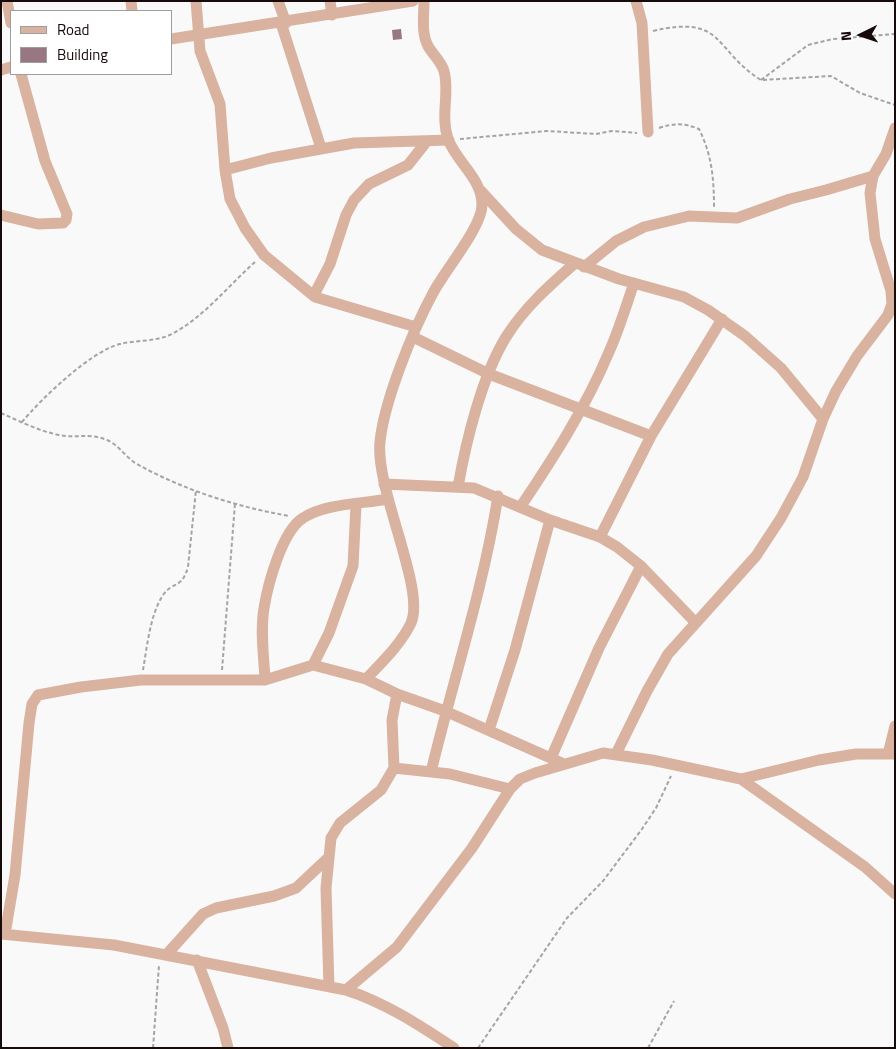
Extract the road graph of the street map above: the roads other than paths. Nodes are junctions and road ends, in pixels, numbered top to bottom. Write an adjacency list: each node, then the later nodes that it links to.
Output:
1 (7, 1): 9 (street)
2 (196, 1): 11 (street)
3 (278, 1): 10 (street)
4 (330, 1): 8 (street)
5 (413, 1): 8 (street)
6 (424, 1): 16 (street)
7 (636, 1): 15 (street)
8 (332, 15): 10 (street)
9 (10, 18)
10 (284, 23): 11 (street); 18 (street)
11 (198, 35): 12 (street); 19 (street)
12 (172, 40)
13 (21, 75): 22 (street)
14 (895, 128): 20 (street)
15 (648, 132)
16 (449, 140): 17 (street); 21 (street)
17 (426, 141): 18 (street); 26 (street)
18 (321, 148): 19 (street)
19 (225, 170): 26 (street)
20 (873, 176): 23 (street); 25 (street)
21 (481, 191): 23 (street); 28 (street)
22 (1, 215)
23 (579, 265): 24 (street); 29 (street)
24 (634, 283): 27 (street); 30 (street)
25 (893, 293): 31 (street)
26 (314, 296): 28 (street)
27 (722, 319): 31 (street); 32 (street)
28 (414, 332): 29 (street); 33 (street)
29 (489, 374): 30 (street); 34 (street)
30 (581, 410): 32 (street); 38 (street)
31 (823, 419): 42 (street)
32 (652, 436): 40 (street)
33 (384, 484): 34 (street); 36 (street)
34 (458, 487): 35 (street)
35 (498, 496): 38 (street); 47 (street)
36 (388, 500): 37 (street); 44 (street)
37 (356, 505): 43 (street); 45 (street)
38 (521, 506): 39 (street)
39 (550, 520): 40 (street); 49 (street)
40 (600, 537): 41 (street)
41 (641, 566): 42 (street); 52 (street)
42 (695, 622): 50 (street)
43 (313, 664): 44 (street); 45 (street)
44 (366, 679): 46 (street)
45 (265, 680): 60 (street)
46 (397, 694): 47 (street); 54 (street)
47 (446, 711): 49 (street); 55 (street)
48 (895, 726): 51 (street)
49 (489, 730): 52 (street)
50 (616, 754): 53 (street); 56 (street)
51 (892, 754): 56 (street)
52 (551, 758): 53 (street)
53 (564, 764): 57 (street)
54 (394, 768): 55 (street); 58 (street)
55 (431, 772): 57 (street)
56 (741, 779): 59 (street)
57 (510, 789): 64 (street)
58 (328, 858): 61 (street); 63 (street)
59 (895, 894)
60 (3, 934): 61 (street)
61 (164, 954): 62 (street)
62 (197, 960): 63 (street); 65 (street)
63 (329, 987): 64 (street)
64 (346, 990): 66 (street)
65 (228, 1048)
66 (454, 1048)

